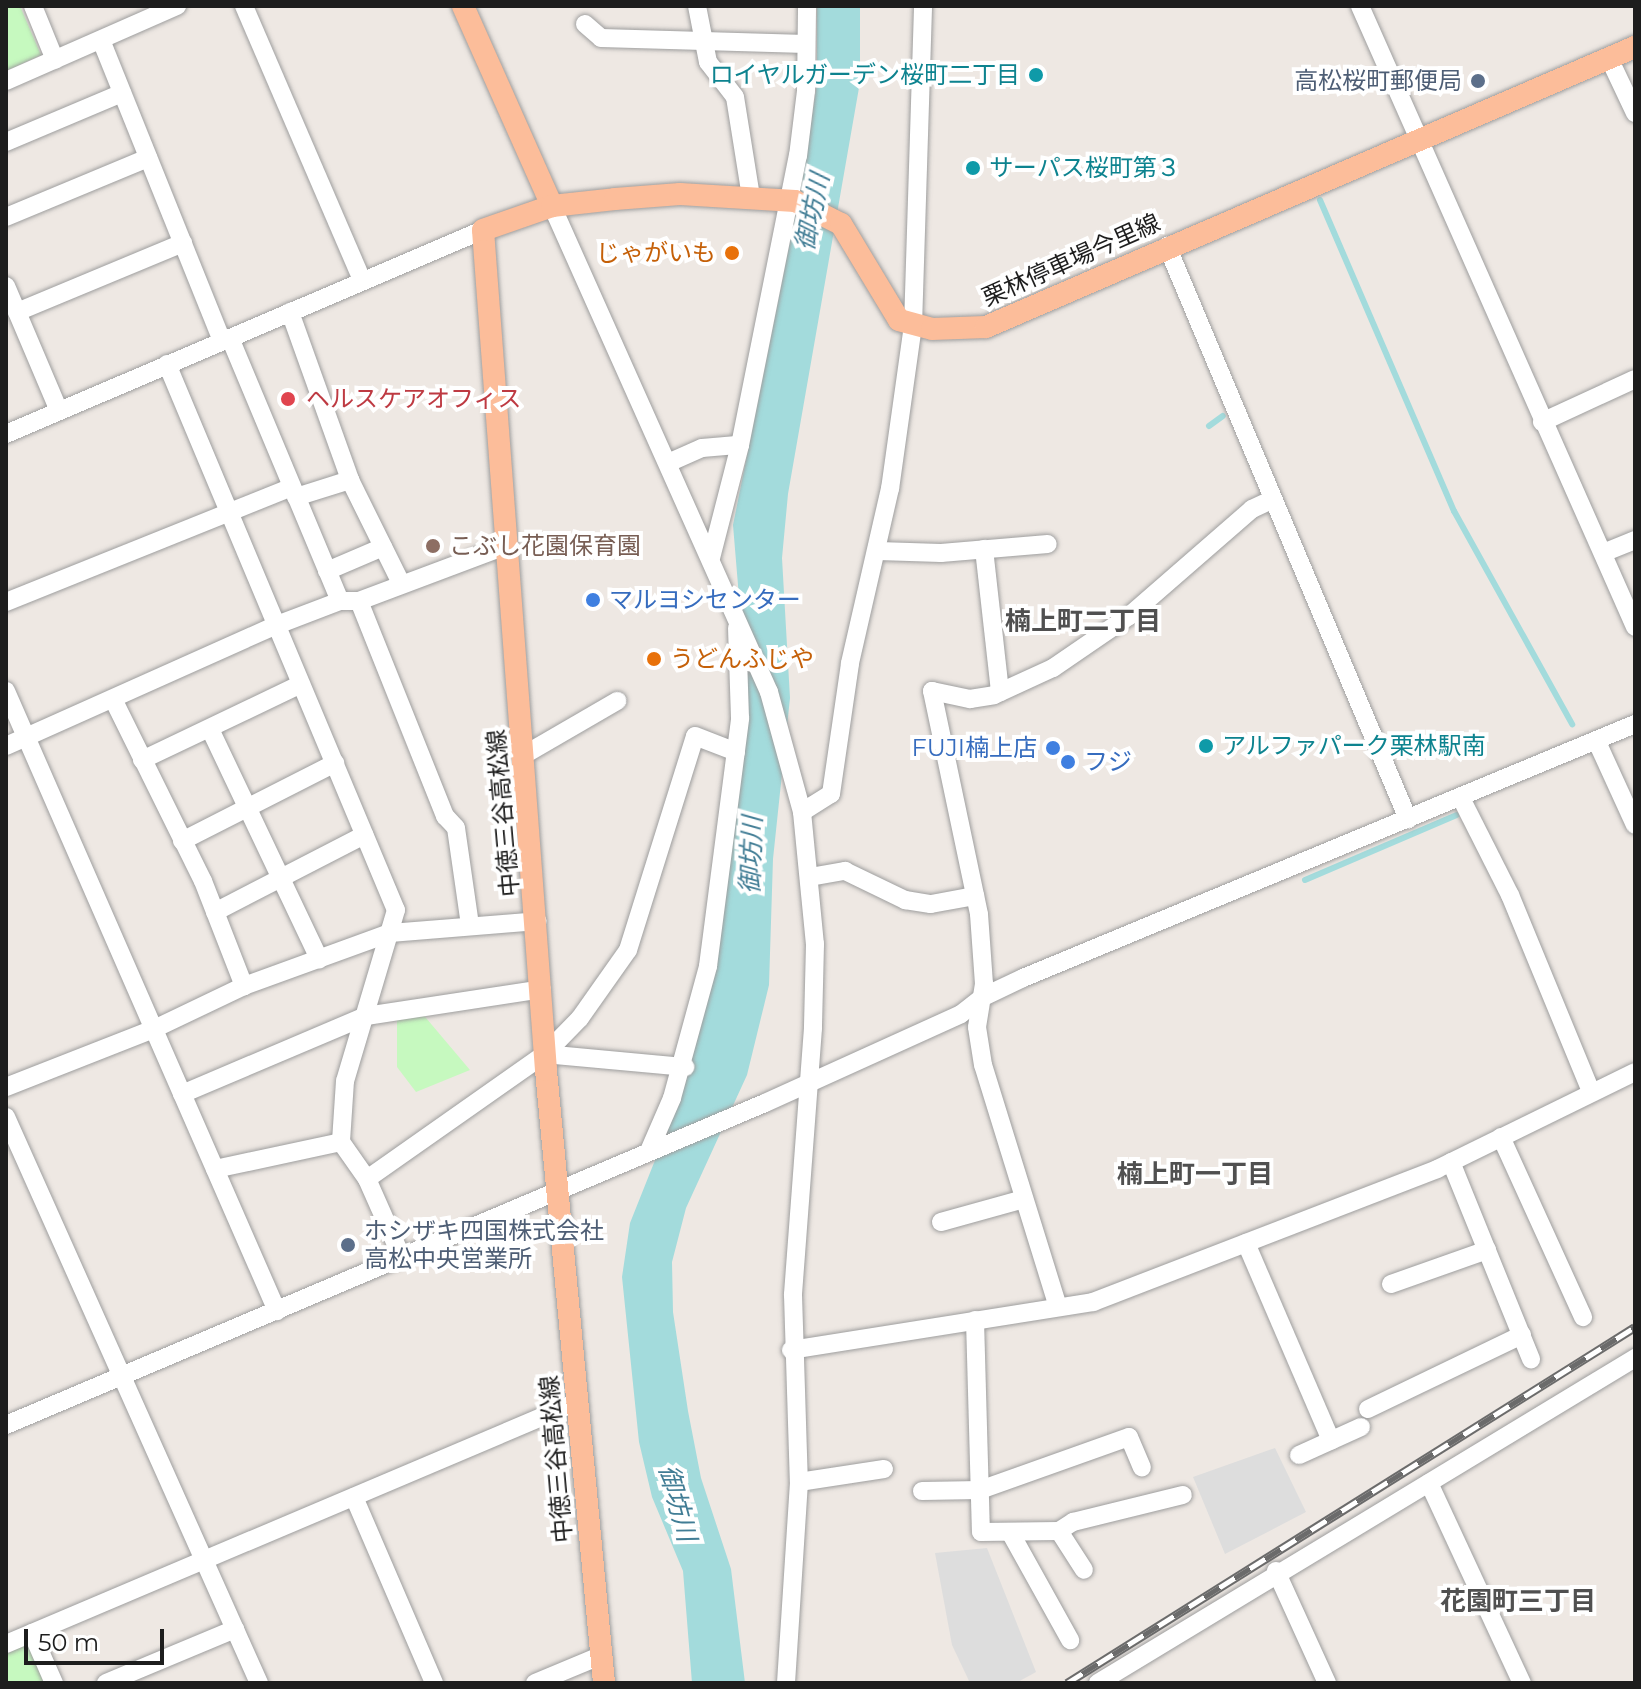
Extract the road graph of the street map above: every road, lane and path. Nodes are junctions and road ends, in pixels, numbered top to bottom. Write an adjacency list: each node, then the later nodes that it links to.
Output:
1 (33, 6): 15 (street)
2 (177, 6): 10 (street)
3 (244, 6): 29 (street)
4 (463, 6): 24 (main road)
5 (697, 6): 11 (street)
6 (807, 6): 12 (street)
7 (923, 6): 33 (street)
8 (1360, 6): 20 (street)
9 (585, 24): 11 (street)
10 (101, 40): 15 (street); 17 (street)
11 (701, 42): 12 (street); 22 (street)
12 (806, 44): 23 (street)
13 (1635, 47): 14 (main road, 栗林停車場今里線)
14 (1609, 58): 18 (street); 20 (main road, 栗林停車場今里線)
15 (55, 60): 16 (street)
16 (6, 81)
17 (122, 93): 19 (street); 21 (street)
18 (1635, 113)
19 (6, 142)
20 (1421, 143): 28 (main road, 栗林停車場今里線); 38 (street)
21 (148, 158): 25 (street); 27 (street)
22 (751, 197): 23 (main road); 24 (main road)
23 (792, 201): 33 (main road); 40 (street)
24 (552, 206): 26 (main road); 41 (street)
25 (6, 217)
26 (483, 230): 29 (street); 48 (main road, 中徳三谷高松線)
27 (183, 243): 31 (street); 34 (street)
28 (1167, 246): 33 (main road, 栗林停車場今里線); 44 (street)
29 (362, 280): 32 (street)
30 (6, 286): 31 (street)
31 (17, 312): 37 (street)
32 (290, 312): 34 (street); 42 (street)
33 (913, 326): 51 (street)
34 (226, 340): 35 (street); 43 (street)
35 (167, 364): 37 (street); 45 (street)
36 (1635, 379): 38 (street)
37 (59, 411): 39 (street)
38 (1542, 422): 52 (street)
39 (6, 434)
40 (740, 445): 41 (street); 53 (street)
41 (668, 463): 53 (street)
42 (350, 480): 43 (street); 49 (street)
43 (294, 492): 45 (street); 54 (street)
44 (1273, 499): 64 (street); 79 (street)
45 (229, 511): 58 (street); 60 (street)
46 (1635, 540): 52 (street)
47 (1048, 544): 50 (street)
48 (508, 545): 55 (street); 73 (main road, 中徳三谷高松線)
49 (383, 547): 54 (street); 55 (street)
50 (984, 549): 51 (street); 64 (street)
51 (878, 551): 78 (street)
52 (1603, 553): 61 (street)
53 (711, 558): 59 (street)
54 (327, 571): 56 (street)
55 (401, 583): 57 (street)
56 (340, 601): 57 (street); 60 (street)
57 (359, 601): 88 (street)
58 (6, 602)
59 (737, 618): 72 (street); 78 (street)
60 (277, 625): 62 (street); 65 (street)
61 (1635, 627)
62 (301, 684): 68 (street); 75 (street)
63 (6, 691): 69 (street)
64 (1000, 692): 85 (street)
65 (113, 699): 69 (street); 74 (street)
66 (617, 701): 73 (street)
67 (1635, 724): 70 (street)
68 (210, 729): 74 (street); 77 (street)
69 (27, 738): 71 (street); 95 (street)
70 (1597, 742): 76 (street); 80 (street)
71 (6, 746)
72 (736, 752): 96 (street); 97 (street)
73 (524, 755): 87 (main road, 中徳三谷高松線)
74 (142, 760): 82 (street)
75 (335, 763): 77 (street); 81 (street)
76 (1461, 798): 79 (street); 101 (street)
77 (247, 808): 82 (street); 83 (street)
78 (802, 812): 84 (street)
79 (1408, 819): 93 (street)
80 (1635, 825)
81 (364, 835): 83 (street); 89 (street)
82 (182, 841): 86 (street)
83 (279, 874): 86 (street); 90 (street)
84 (810, 877): 85 (street); 99 (street)
85 (975, 896): 93 (street)
86 (215, 912): 91 (street)
87 (538, 921): 88 (street); 92 (main road, 中徳三谷高松線)
88 (470, 925): 89 (street)
89 (390, 933): 90 (street); 94 (street)
90 (319, 959): 91 (street)
91 (244, 986): 95 (street)
92 (542, 989): 94 (street); 96 (main road, 中徳三谷高松線)
93 (983, 997): 99 (street); 111 (street)
94 (366, 1016): 102 (street); 105 (street)
95 (154, 1029): 100 (street); 102 (street)
96 (545, 1054): 97 (street); 109 (street); 110 (main road, 中徳三谷高松線)
97 (684, 1067): 106 (street)
98 (1635, 1072): 101 (street)
99 (810, 1081): 106 (street); 122 (street)
100 (6, 1087)
101 (1591, 1092): 104 (street)
102 (182, 1094): 108 (street)
103 (6, 1117): 125 (street)
104 (1501, 1137): 107 (street); 119 (street)
105 (341, 1142): 108 (street); 109 (street)
106 (654, 1149): 110 (street)
107 (1451, 1162): 113 (street); 114 (street)
108 (215, 1169): 118 (street)
109 (367, 1179): 115 (street)
110 (558, 1190): 115 (street); 126 (main road, 中徳三谷高松線)
111 (1024, 1199): 112 (street); 117 (street)
112 (941, 1222)
113 (1246, 1243): 117 (street); 128 (street)
114 (1487, 1250): 116 (street); 121 (street)
115 (402, 1258): 118 (street)
116 (1391, 1284)
117 (1058, 1307): 120 (street)
118 (277, 1311): 125 (street)
119 (1583, 1317)
120 (975, 1320): 122 (street); 134 (street)
121 (1522, 1335): 124 (street); 128 (street)
122 (791, 1350): 132 (street)
123 (1635, 1358): 133 (street)
124 (1531, 1359)
125 (120, 1376): 127 (street); 140 (street)
126 (577, 1402): 137 (street); 147 (main road, 中徳三谷高松線)
127 (6, 1425)
128 (1331, 1440): 129 (street)
129 (1299, 1455)
130 (1142, 1467): 134 (street)
131 (884, 1469): 132 (street)
132 (799, 1482): 154 (street)
133 (1429, 1483): 142 (street); 157 (street)
134 (980, 1490): 135 (street); 139 (street)
135 (922, 1491)
136 (1183, 1495): 138 (street)
137 (354, 1497): 140 (street); 151 (street)
138 (1059, 1531): 139 (street); 141 (street)
139 (1010, 1532): 145 (street)
140 (203, 1558): 143 (street); 144 (street)
141 (1084, 1570)
142 (1276, 1571): 155 (street); 156 (street)
143 (235, 1629): 149 (street); 150 (street)
144 (32, 1633): 146 (street); 148 (street)
145 (1070, 1640)
146 (6, 1644)
147 (600, 1656): 152 (street); 153 (main road, 中徳三谷高松線)
148 (54, 1683)
149 (106, 1683)
150 (259, 1683)
151 (434, 1683)
152 (535, 1683)
153 (604, 1683)
154 (786, 1683)
155 (1098, 1683)
156 (1327, 1683)
157 (1522, 1683)

